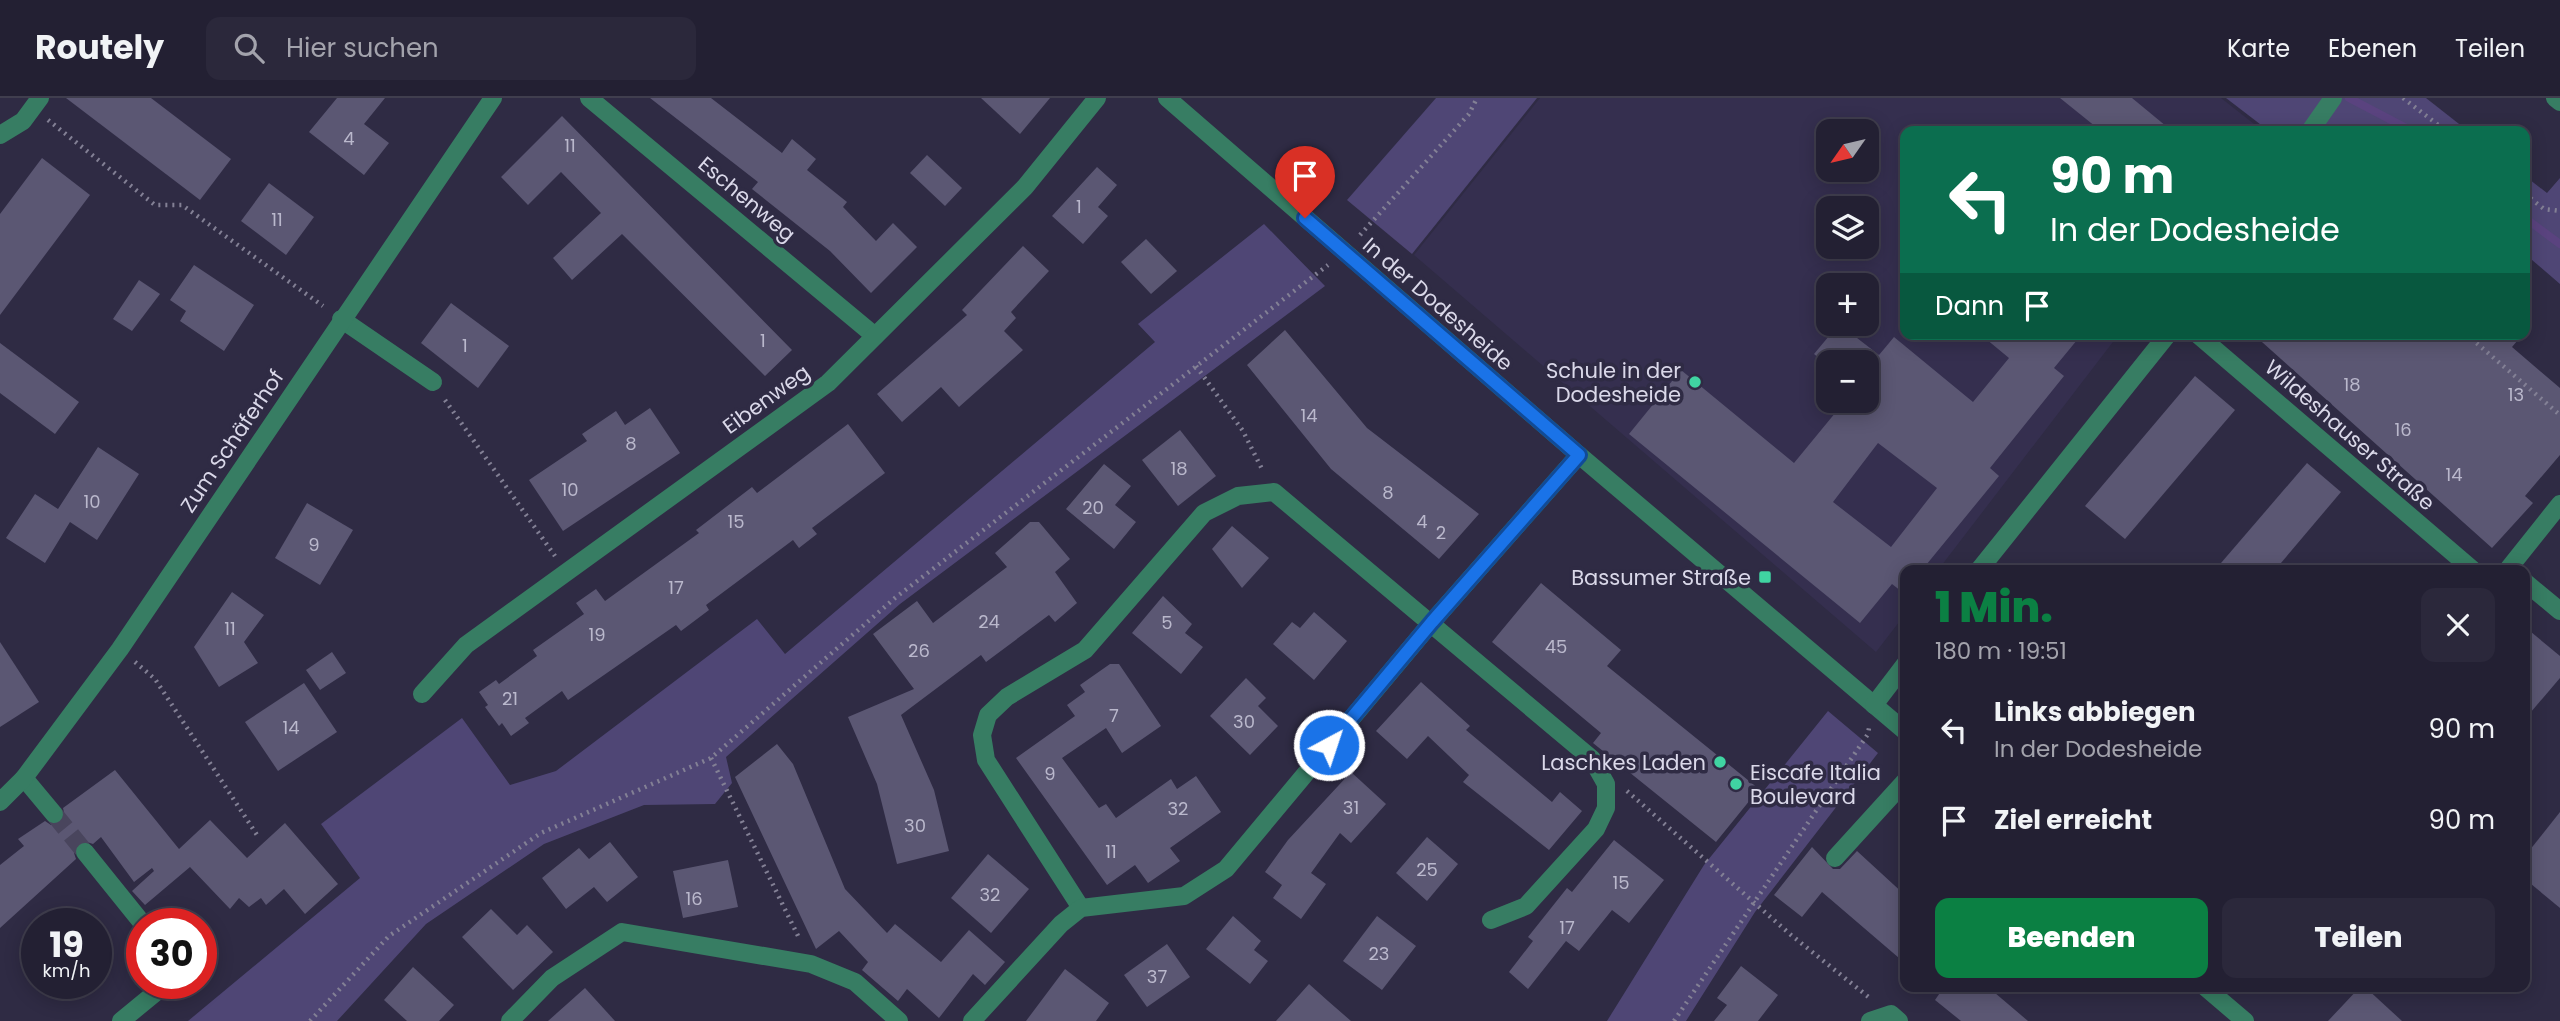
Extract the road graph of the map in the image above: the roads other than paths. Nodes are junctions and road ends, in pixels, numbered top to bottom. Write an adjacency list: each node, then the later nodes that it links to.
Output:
1 (493, 98): 11 (street, Zum Schäferhof)
2 (589, 98): 12 (street, Eschenweg)
3 (1097, 98): 12 (street, Eibenweg)
4 (1167, 98): 16 (street, In der Dodesheide)
5 (2555, 98): 7 (street)
6 (2333, 99): 9 (street)
7 (2560, 102)
8 (36, 103): 10 (street)
9 (2313, 126)
10 (0, 135)
11 (341, 319): 15 (street); 28 (street, Zum Schäferhof)
12 (875, 336): 25 (street, Eibenweg)
13 (2163, 340): 18 (street)
14 (2204, 340): 19 (street, Wildeshauser Straße)
15 (433, 382)
16 (1579, 455): 23 (street); 26 (street, In der Dodesheide)
17 (2560, 504): 20 (street)
18 (1983, 565)
19 (2467, 565)
20 (2511, 565)
21 (2530, 586): 22 (street)
22 (2560, 611)
23 (1432, 622): 35 (street); 35 (street); 36 (street)
24 (1900, 671): 26 (street)
25 (422, 694)
26 (1874, 705): 27 (street, In der Dodesheide)
27 (1900, 727)
28 (24, 778): 30 (street, Zum Schäferhof); 31 (street)
29 (1900, 787): 33 (street)
30 (0, 802)
31 (54, 814)
32 (85, 852): 34 (street)
33 (1835, 858)
34 (130, 908)
35 (1081, 908): 43 (street)
36 (1490, 920)
37 (2211, 992): 45 (street)
38 (148, 999): 40 (street)
39 (1895, 1018): 44 (street)
40 (121, 1021)
41 (510, 1021): 42 (street)
42 (898, 1021)
43 (972, 1021)
44 (1870, 1021)
45 (2245, 1021)

